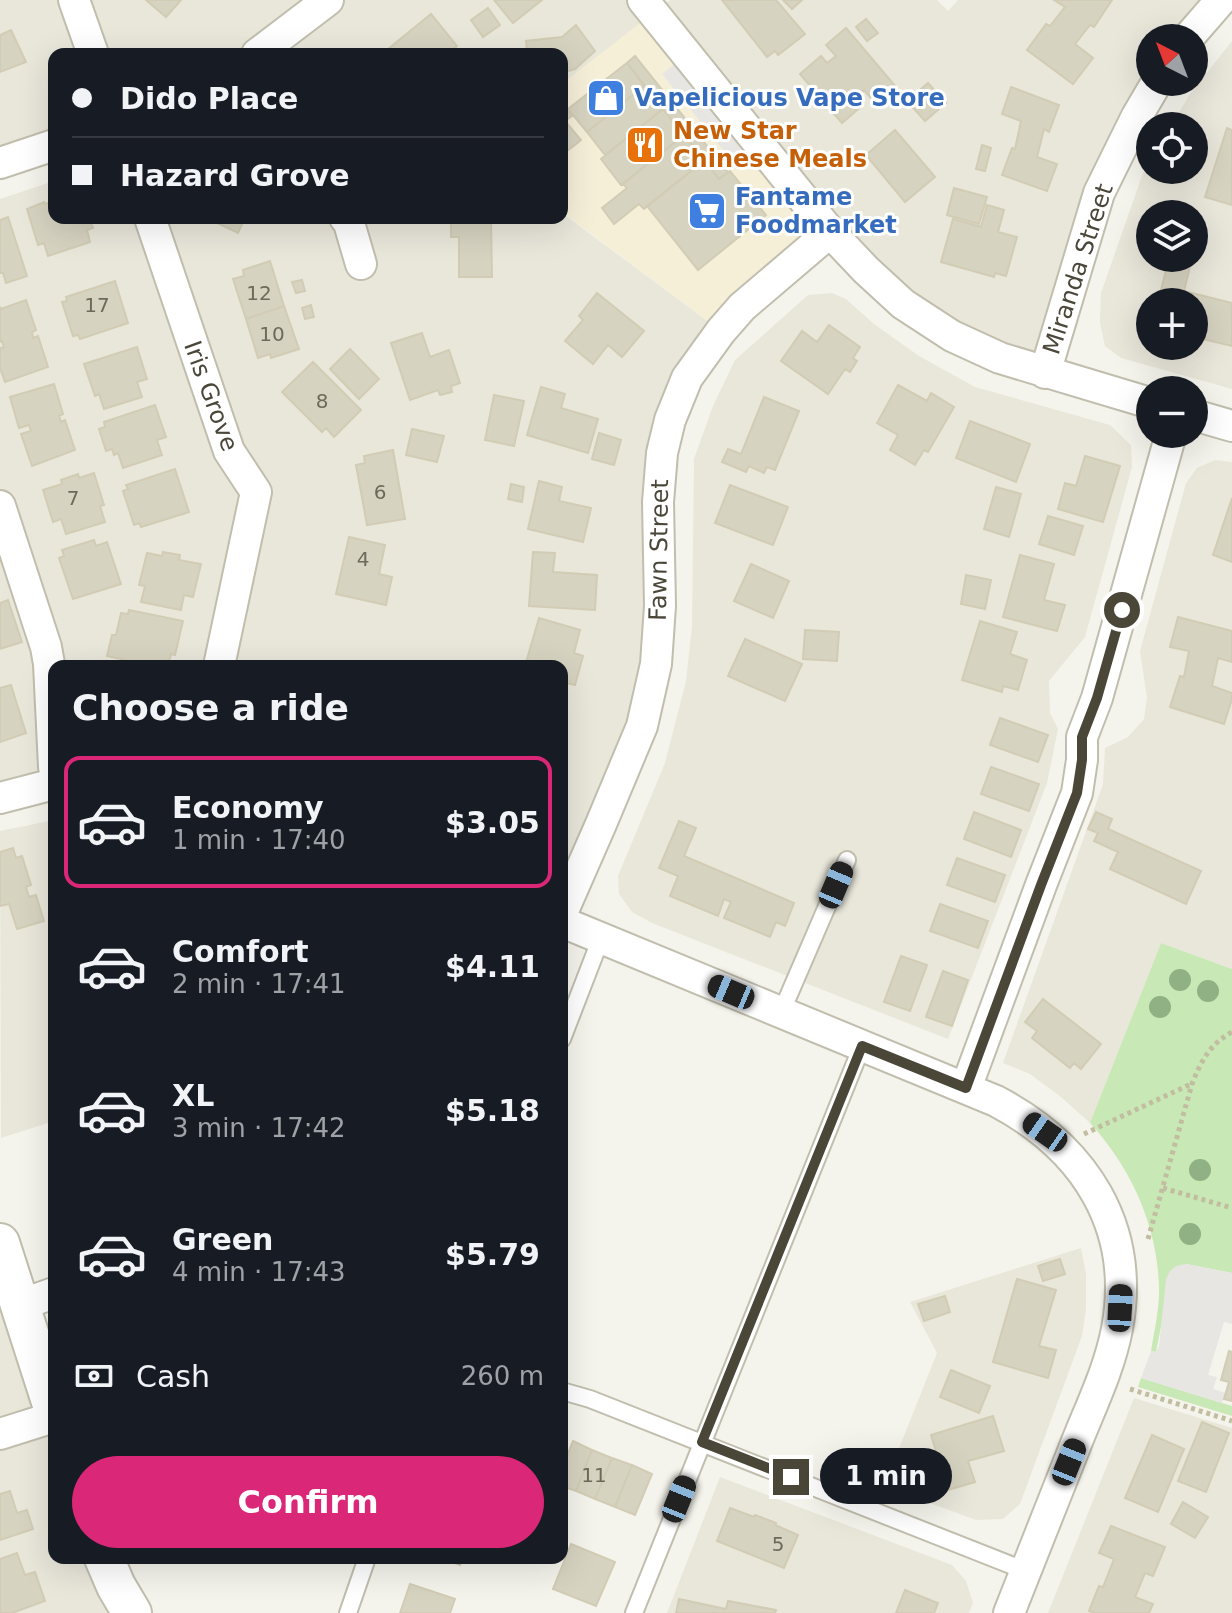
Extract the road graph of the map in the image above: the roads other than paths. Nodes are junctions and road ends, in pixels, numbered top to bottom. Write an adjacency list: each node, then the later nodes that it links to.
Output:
1 (74, 0): 6 (street)
2 (328, 0): 7 (street)
3 (643, 0): 13 (street)
4 (1221, 0): 5 (street)
5 (1200, 24)
6 (91, 48)
7 (265, 48)
8 (1149, 96): 15 (street, Miranda Street)
9 (48, 147): 10 (street)
10 (0, 163)
11 (152, 224): 22 (street, Iris Grove)
12 (347, 224): 14 (street)
13 (830, 232): 15 (street); 26 (street, Fawn Street)
14 (361, 264)
15 (1045, 373): 16 (street)
16 (1136, 399)
17 (1208, 419): 18 (street)
18 (1232, 426)
19 (1167, 448): 32 (street)
20 (0, 506): 21 (street)
21 (48, 660)
22 (220, 660)
23 (48, 786): 24 (street)
24 (0, 798)
25 (847, 860): 29 (lane)
26 (568, 899)
27 (568, 924): 28 (street)
28 (601, 938): 29 (street); 30 (lane)
29 (781, 1013): 31 (street)
30 (568, 1023)
31 (862, 1046): 32 (street); 39 (lane)
32 (966, 1088): 42 (street)
33 (0, 1243): 34 (street)
34 (37, 1299): 35 (street)
35 (48, 1371)
36 (568, 1393): 39 (lane)
37 (48, 1419): 38 (street)
38 (0, 1434)
39 (702, 1442): 42 (lane); 45 (lane)
40 (107, 1564): 43 (street)
41 (365, 1564): 44 (lane)
42 (1026, 1571): 46 (street)
43 (132, 1613)
44 (348, 1613)
45 (634, 1613)
46 (1009, 1613)

